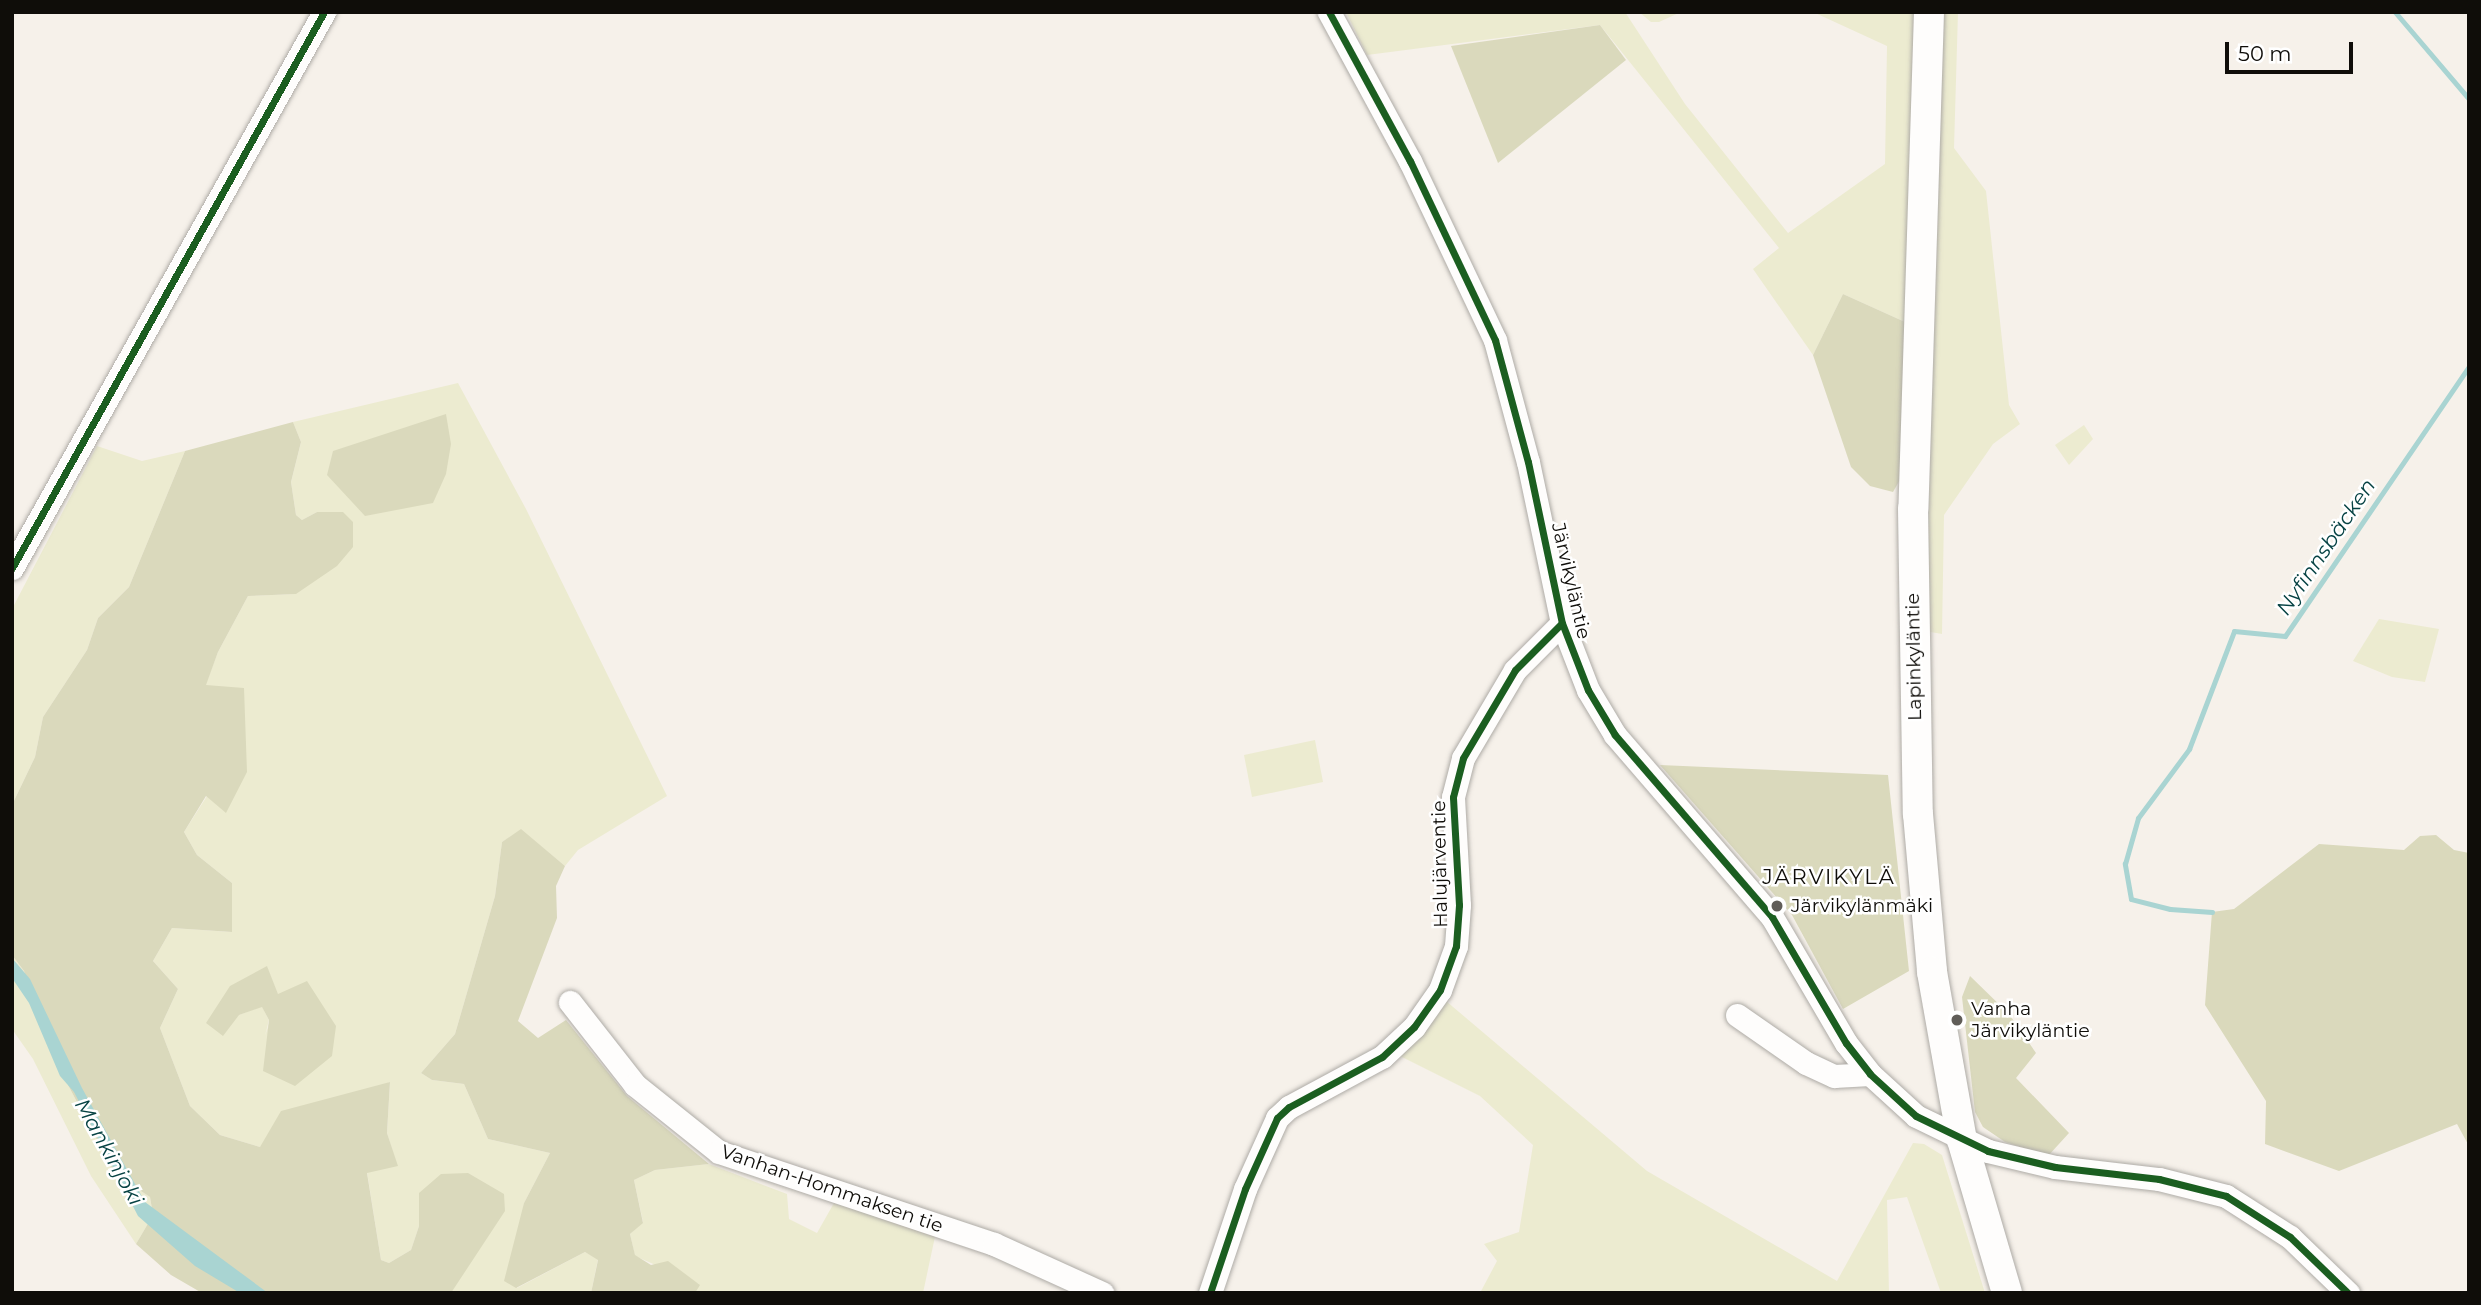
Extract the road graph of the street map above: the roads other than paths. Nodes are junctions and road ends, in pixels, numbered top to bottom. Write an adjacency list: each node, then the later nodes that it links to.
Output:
1 (324, 12): 4 (street)
2 (1329, 12): 5 (street, Järvikyläntie)
3 (1929, 12): 9 (main road, Lapinkyläntie)
4 (12, 568)
5 (1562, 623): 8 (street, Järvikyläntie); 11 (street, Halujärventie)
6 (570, 1002): 10 (street, Vanhan-Hommaksen tie)
7 (1737, 1015): 8 (street)
8 (1870, 1074): 9 (street, Järvikyläntie)
9 (1962, 1140): 12 (main road, Lapinkyläntie); 13 (street)
10 (1102, 1293)
11 (1210, 1293)
12 (2007, 1293)
13 (2348, 1293)

